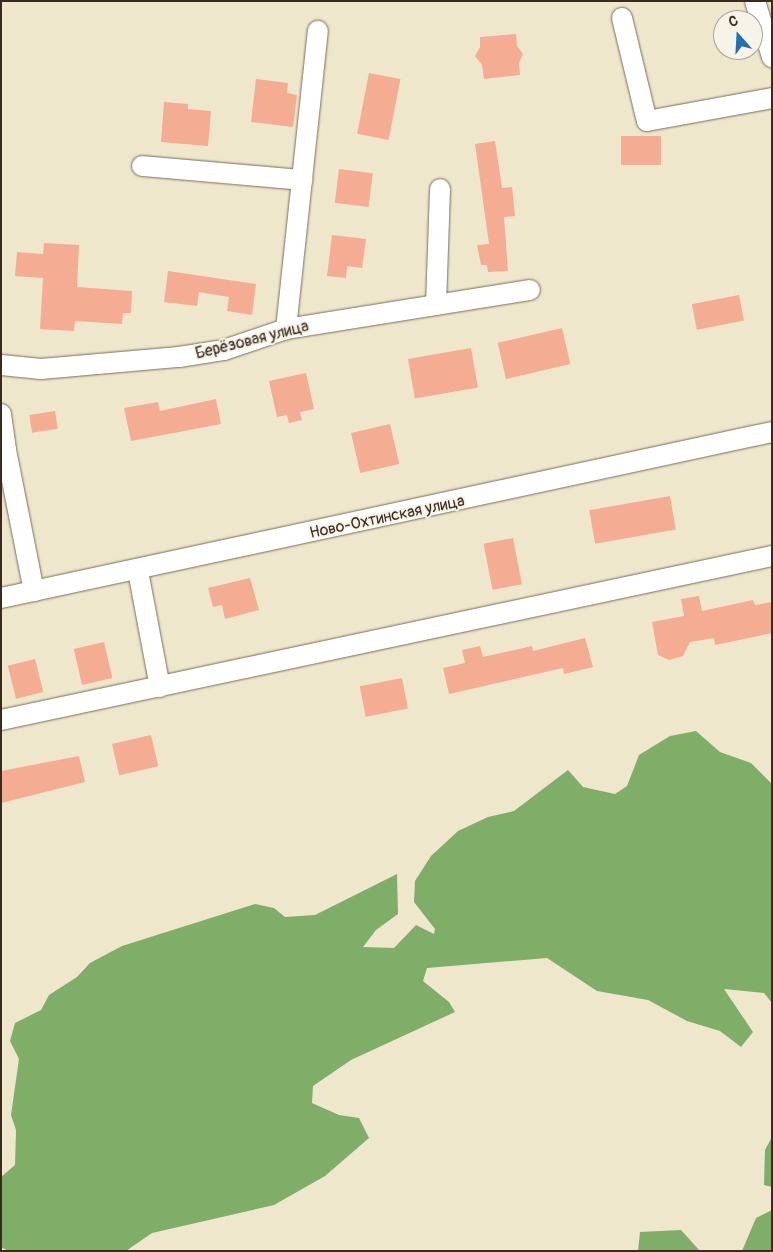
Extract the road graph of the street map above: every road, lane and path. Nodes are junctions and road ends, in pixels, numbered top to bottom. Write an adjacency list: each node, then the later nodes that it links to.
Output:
1 (756, 1): 4 (street)
2 (622, 18): 5 (street)
3 (318, 31): 7 (street)
4 (772, 57)
5 (772, 98)
6 (142, 166): 7 (street)
7 (302, 180): 11 (street)
8 (440, 189): 10 (street)
9 (530, 290): 10 (street, Берёзовая улица)
10 (436, 304): 11 (street, Берёзовая улица)
11 (286, 329): 12 (street, Берёзовая улица)
12 (1, 365)
13 (1, 414): 15 (street)
14 (772, 432): 17 (street, Ново-Охтинская улица)
15 (4, 449): 18 (street)
16 (772, 556): 20 (street)
17 (138, 571): 18 (street, Ново-Охтинская улица); 20 (street)
18 (34, 591): 19 (street, Ново-Охтинская улица)
19 (1, 598)
20 (160, 687): 21 (street)
21 (1, 720)

